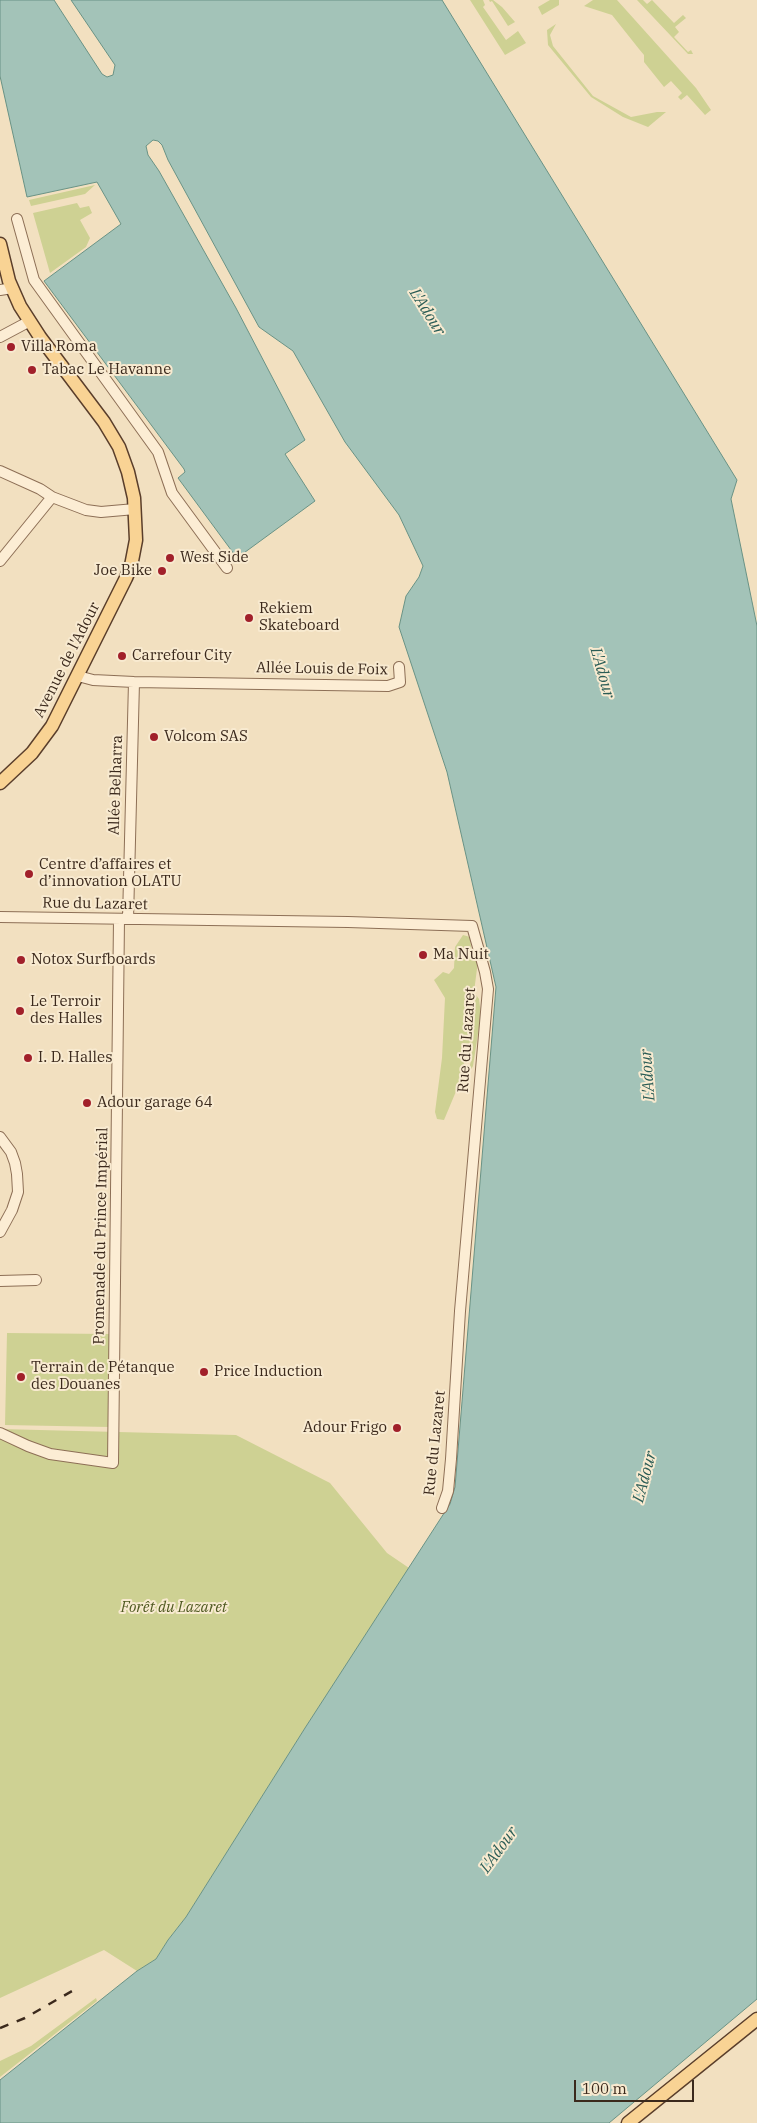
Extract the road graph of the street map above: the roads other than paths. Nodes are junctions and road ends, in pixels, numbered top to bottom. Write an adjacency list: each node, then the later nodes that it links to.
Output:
1 (17, 219): 10 (street)
2 (0, 244): 3 (main road, Avenue de l'Adour)
3 (6, 289): 4 (main road, Avenue de l'Adour)
4 (30, 322): 5 (street); 8 (main road, Avenue de l'Adour)
5 (0, 336)
6 (0, 471): 7 (street)
7 (52, 497): 8 (street); 9 (street)
8 (135, 509): 12 (main road, Avenue de l'Adour)
9 (0, 561)
10 (227, 568)
11 (399, 667): 13 (street, Allée Louis de Foix)
12 (78, 676): 13 (street, Allée Louis de Foix); 14 (main road, Avenue de l'Adour)
13 (134, 682): 16 (street, Allée Belharra)
14 (0, 783)
15 (0, 917): 16 (street, Rue du Lazaret)
16 (124, 919): 21 (street, Promenade du Prince Impérial); 22 (street, Rue du Lazaret)
17 (0, 1137): 18 (street)
18 (0, 1232)
19 (36, 1280): 20 (street)
20 (0, 1281)
21 (0, 1434)
22 (442, 1508)
23 (757, 2019): 24 (main road)
24 (628, 2123)

